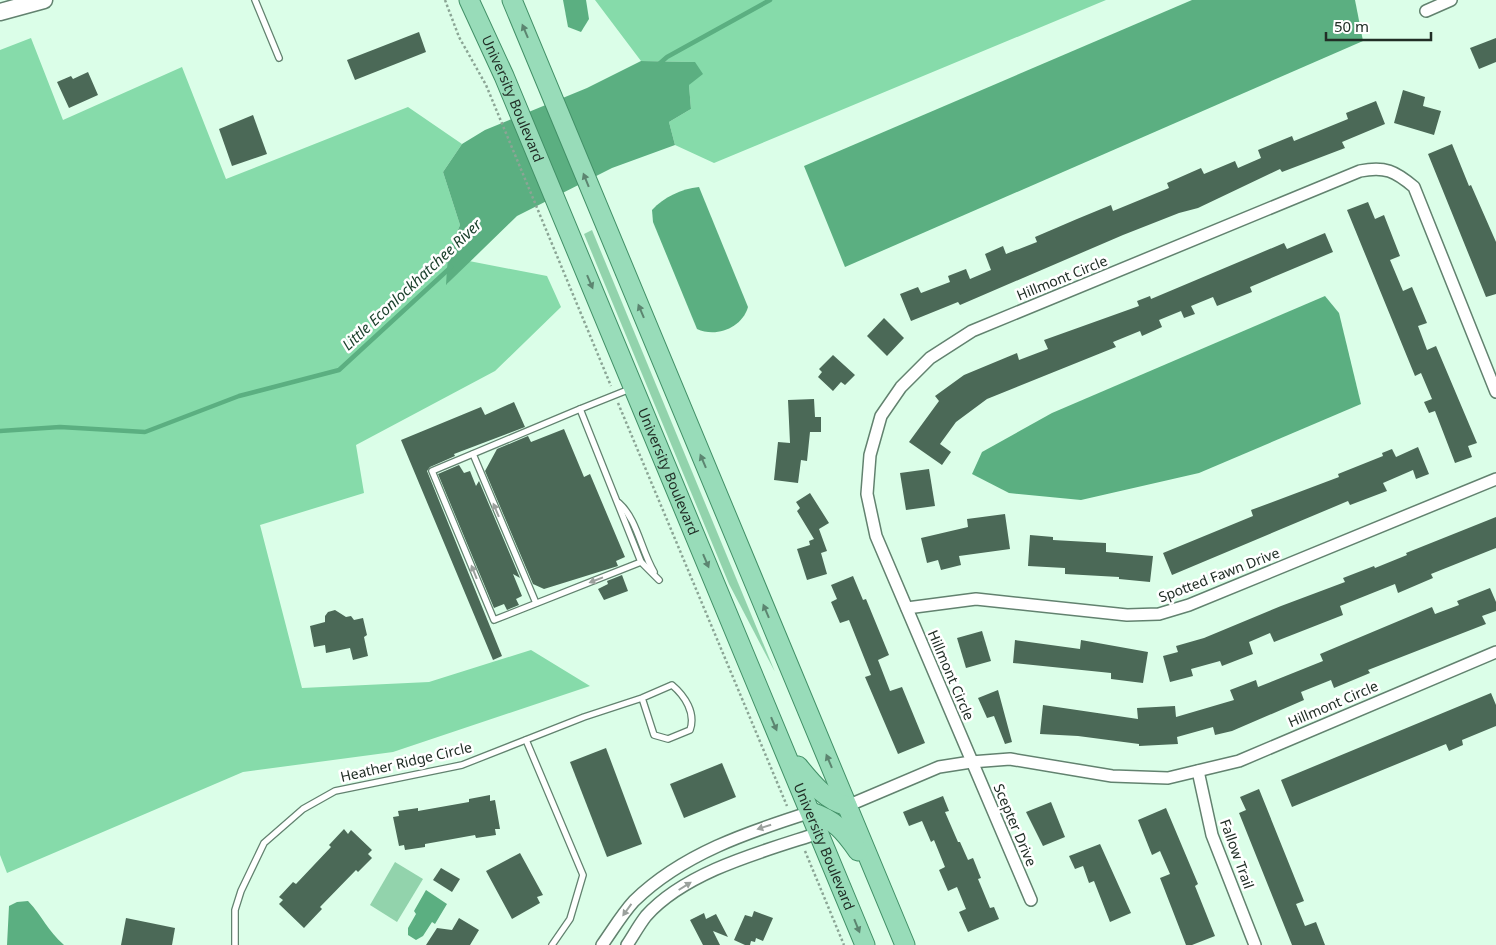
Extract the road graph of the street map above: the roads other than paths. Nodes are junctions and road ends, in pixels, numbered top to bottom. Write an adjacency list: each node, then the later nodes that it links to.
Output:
1 (44, 0): 7 (street)
2 (255, 0): 8 (lane)
3 (469, 0): 9 (main road, University Boulevard, one-way to 9)
4 (512, 0): 24 (main road, one-way to 4)
5 (1451, 0): 6 (street)
6 (1426, 11)
7 (0, 12)
8 (279, 58)
9 (634, 388): 11 (lane); 21 (main road, University Boulevard, one-way to 21)
10 (1496, 392): 17 (street, Hillmont Circle)
11 (580, 409): 12 (lane); 14 (lane)
12 (473, 454): 16 (lane, one-way to 12); 16 (lane, one-way to 12)
13 (1496, 479): 17 (street, Spotted Fawn Drive)
14 (618, 502): 15 (lane); 15 (lane)
15 (641, 562): 16 (lane, one-way to 16)
16 (536, 603)
17 (907, 608): 22 (street, Hillmont Circle)
18 (1496, 652): 23 (street, Hillmont Circle)
19 (642, 698): 19 (lane, Heather Ridge Circle); 20 (lane, Heather Ridge Circle)
20 (526, 740): 29 (lane, Heather Ridge Circle); 30 (lane)
21 (786, 752): 24 (main road); 25 (main road, University Boulevard)
22 (971, 762): 23 (street, Hillmont Circle); 24 (street, Hillmont Circle); 28 (street, Scepter Drive)
23 (1198, 772): 35 (street, Fallow Trail)
24 (847, 806): 27 (main road)
25 (811, 812): 26 (main road, University Boulevard); 27 (main road); 31 (street, one-way to 31)
26 (819, 833): 32 (street, one-way to 26); 33 (main road, University Boulevard, one-way to 33)
27 (877, 876): 34 (main road)
28 (1031, 900)
29 (235, 945)
30 (552, 945)
31 (602, 945)
32 (627, 945)
33 (865, 945)
34 (905, 945)
35 (1255, 945)

